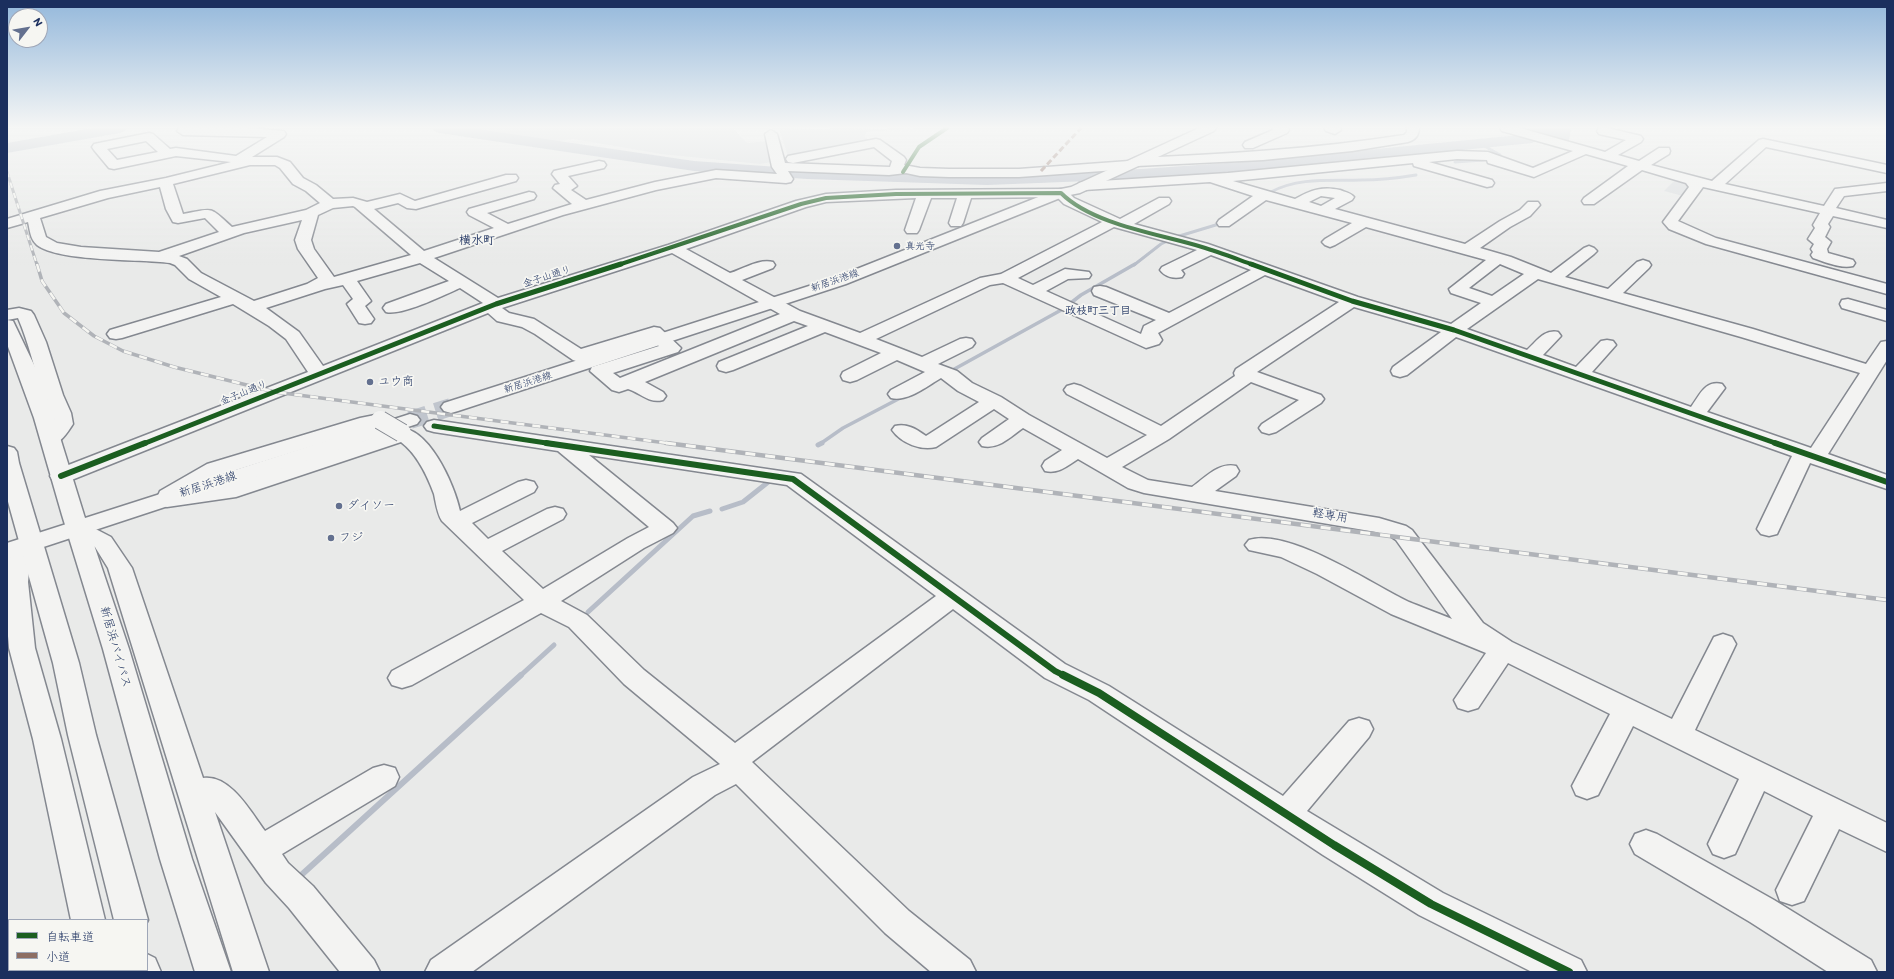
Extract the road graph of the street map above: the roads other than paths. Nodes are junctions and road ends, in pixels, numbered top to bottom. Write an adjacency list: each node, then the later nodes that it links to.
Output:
1 (196, 174): 15 (main road)
2 (293, 174): 28 (main road)
3 (559, 174): 30 (main road)
4 (723, 174): 30 (main road)
5 (783, 174): 29 (main road)
6 (1110, 174): 17 (main road, 新居浜港線)
7 (1260, 174): 13 (main road)
8 (1454, 174): 16 (main road)
9 (1627, 174): 26 (main road)
10 (1684, 174): 14 (main road)
11 (1729, 174): 18 (main road)
12 (511, 178): 32 (main road)
13 (1214, 178): 17 (main road); 23 (main road)
14 (1694, 181): 18 (main road); 67 (main road)
15 (166, 182): 36 (main road); 45 (main road)
16 (1487, 183)
17 (1087, 184): 21 (main road, 新居浜港線)
18 (1715, 186): 34 (main road)
19 (1887, 187): 34 (main road)
20 (965, 193): 21 (main road, 金子山通り); 22 (main road, 金子山通り); 38 (main road)
21 (1061, 193): 39 (main road); 75 (main road, 新居浜港線)
22 (925, 194): 29 (main road, 金子山通り); 44 (main road)
23 (1265, 194): 27 (main road); 40 (main road)
24 (529, 196): 43 (main road)
25 (1164, 201): 39 (main road)
26 (1589, 201)
27 (1297, 203): 33 (main road); 33 (main road)
28 (330, 204): 32 (main road); 35 (main road)
29 (801, 204): 47 (main road, 金子山通り)
30 (583, 205): 43 (main road)
31 (1533, 205): 49 (main road)
32 (364, 207): 52 (main road)
33 (1323, 210): 37 (main road)
34 (1827, 211): 42 (main road); 59 (main road)
35 (311, 213): 45 (main road); 66 (main road)
36 (32, 217): 41 (main road); 51 (main road)
37 (1364, 222): 46 (main road); 49 (main road)
38 (956, 223)
39 (1117, 223): 48 (main road); 61 (main road)
40 (1224, 223)
41 (7, 224)
42 (1887, 224)
43 (507, 229): 52 (main road)
44 (912, 230)
45 (229, 233): 51 (main road)
46 (1330, 242)
47 (673, 248): 63 (main road, 軽専用); 76 (main road, 金子山通り)
48 (1209, 250): 56 (main road); 58 (main road)
49 (1467, 250): 53 (main road)
50 (1589, 251): 64 (main road)
51 (160, 257): 71 (main road)
52 (422, 257): 62 (main road); 65 (main road)
53 (1498, 258): 57 (main road); 73 (main road)
54 (767, 265): 63 (main road)
55 (1643, 265): 70 (main road)
56 (1263, 270): 72 (main road); 83 (main road)
57 (1536, 273): 64 (main road); 73 (main road)
58 (1176, 274)
59 (1887, 274)
60 (1083, 275): 68 (main road)
61 (1005, 278): 68 (main road); 90 (main road)
62 (347, 279): 66 (main road); 82 (main road)
63 (729, 279): 75 (main road, 軽専用)
64 (1553, 279): 70 (main road)
65 (462, 282): 76 (main road); 78 (main road)
66 (322, 284): 77 (main road)
67 (1887, 289)
68 (1033, 290): 83 (main road)
69 (1100, 291): 83 (main road)
70 (1612, 295): 99 (main road)
71 (234, 298): 77 (main road); 87 (main road)
72 (1352, 301): 86 (main road); 102 (main road)
73 (1494, 302): 86 (main road)
74 (1887, 302): 81 (main road)
75 (772, 303): 80 (main road, 軽専用); 89 (main road, 新居浜港線)
76 (493, 305): 89 (main road); 100 (main road, 金子山通り)
77 (252, 307): 100 (main road)
78 (392, 308)
79 (7, 315): 118 (main road)
80 (794, 315): 85 (main road, 軽専用); 104 (main road)
81 (1887, 316)
82 (365, 319)
83 (1170, 319)
84 (7, 325): 118 (main road, 新居浜バイパス)
85 (824, 326): 90 (main road, 軽専用); 96 (main road)
86 (1454, 330): 95 (main road); 98 (main road)
87 (116, 334)
88 (1552, 336): 95 (main road)
89 (663, 339): 104 (main road); 110 (main road, 新居浜港線)
90 (861, 339): 94 (main road, 軽専用)
91 (966, 343): 97 (main road)
92 (1607, 345): 101 (main road)
93 (1887, 346): 99 (main road)
94 (896, 353): 97 (main road, 軽専用); 103 (main road)
95 (1530, 357): 101 (main road)
96 (726, 366)
97 (941, 371): 107 (main road); 109 (main road, 軽専用)
98 (1400, 371)
99 (1872, 371): 122 (main road)
100 (320, 374): 127 (main road, 金子山通り)
101 (1580, 374): 111 (main road)
102 (1249, 375): 115 (main road); 117 (main road)
103 (850, 376)
104 (627, 382): 108 (main road)
105 (1715, 388): 111 (main road)
106 (1074, 390): 117 (main road)
107 (905, 395)
108 (656, 396)
109 (994, 401): 112 (main road, 軽専用); 116 (main road)
110 (450, 407)
111 (1696, 414): 122 (main road)
112 (1022, 419): 119 (main road); 121 (main road, 軽専用)
113 (434, 426): 120 (main road)
114 (399, 427): 131 (main road, 新居浜港線); 131 (main road); 133 (main road)
115 (1269, 428)
116 (902, 430)
117 (1162, 435): 125 (main road)
118 (51, 439): 127 (main road, 新居浜バイパス)
119 (989, 442)
120 (565, 446): 139 (main road); 140 (main road)
121 (1077, 450): 124 (main road); 125 (main road, 軽専用)
122 (1816, 457): 128 (main road); 135 (main road)
123 (7, 459): 137 (main road)
124 (1053, 466)
125 (1108, 466): 130 (main road, 軽専用)
126 (1228, 471): 130 (main road)
127 (61, 476): 134 (main road, 新居浜バイパス)
128 (1887, 482)
129 (526, 487): 133 (main road)
130 (1195, 494): 142 (main road, 軽専用)
131 (160, 501): 134 (main road, 新居浜港線)
132 (555, 514): 138 (main road)
133 (456, 522): 138 (main road)
134 (78, 529): 137 (main road, 新居浜港線); 152 (main road); 162 (main road, 新居浜バイパス)
135 (1769, 529)
136 (1258, 545): 142 (main road)
137 (19, 547): 160 (main road); 161 (main road)
138 (486, 550): 140 (main road)
139 (954, 596): 148 (main road); 154 (main road)
140 (541, 602): 143 (main road); 148 (main road)
141 (1722, 644): 147 (main road)
142 (1503, 649): 144 (main road); 145 (main road)
143 (402, 678)
144 (1468, 700)
145 (1626, 711): 147 (main road); 151 (main road)
146 (1359, 729): 154 (main road)
147 (1679, 735): 149 (main road)
148 (737, 764): 165 (main road); 166 (main road)
149 (1756, 775): 153 (main road); 157 (main road)
150 (384, 777): 158 (main road)
151 (1587, 786)
152 (193, 792): 158 (main road); 163 (main road)
153 (1832, 811): 155 (main road); 159 (main road)
154 (1286, 814): 167 (main road)
155 (1887, 838)
156 (1646, 844): 168 (main road)
157 (1724, 844)
158 (260, 850): 164 (main road)
159 (1792, 890)
160 (88, 919)
161 (130, 919)
162 (212, 972)
163 (251, 972)
164 (362, 972)
165 (443, 972)
166 (958, 972)
167 (1569, 972)
168 (1859, 972)

